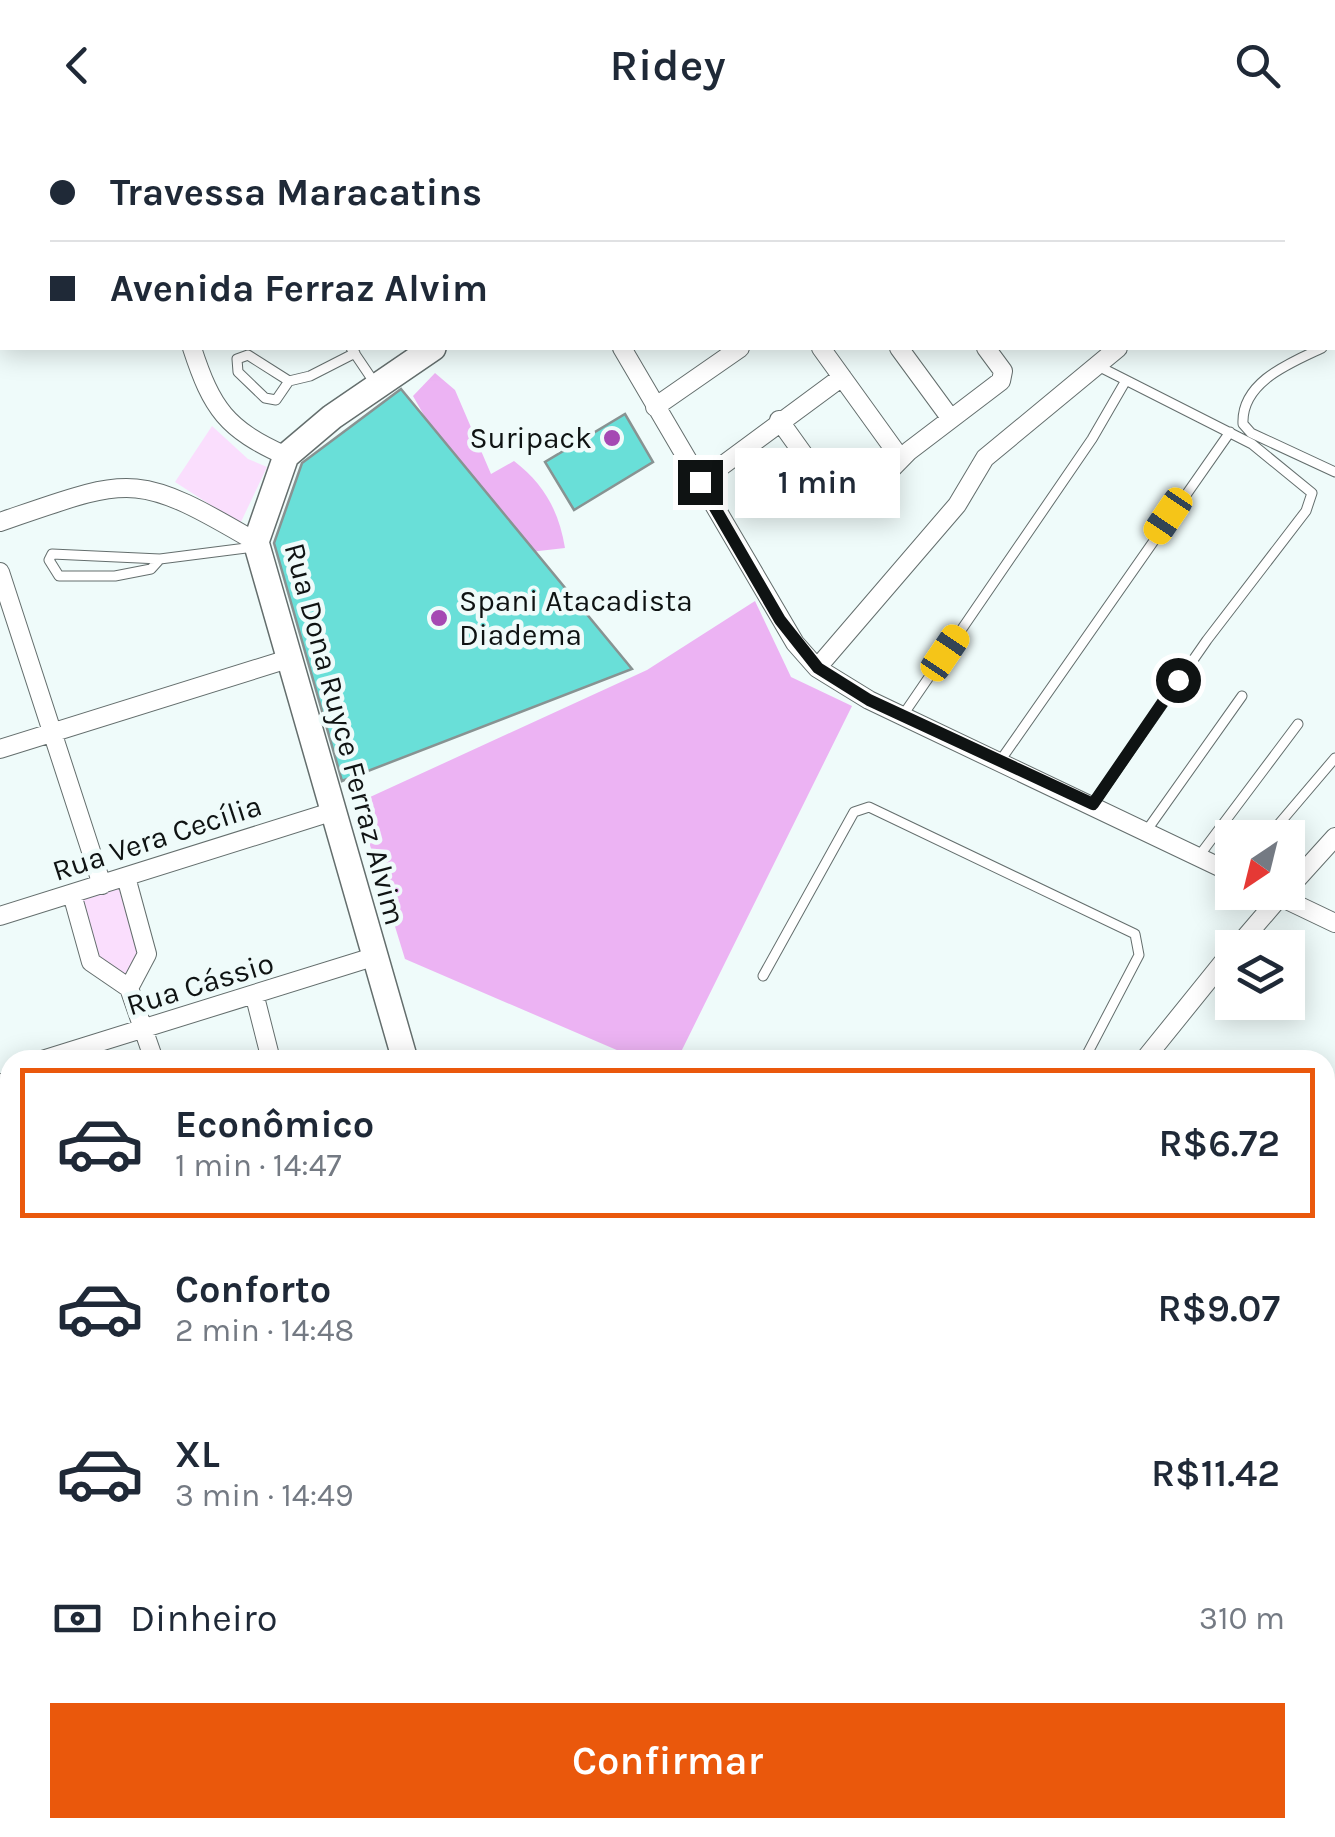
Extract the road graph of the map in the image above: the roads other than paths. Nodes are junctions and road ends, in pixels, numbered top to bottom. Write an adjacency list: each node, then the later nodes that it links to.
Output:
1 (193, 350): 20 (street)
2 (353, 350): 13 (lane); 15 (lane)
3 (429, 350): 15 (main road)
4 (623, 350): 16 (street)
5 (737, 350): 16 (street)
6 (822, 350): 12 (street)
7 (900, 350): 17 (street)
8 (987, 350): 17 (street)
9 (1116, 350): 11 (street)
10 (1318, 350): 22 (lane)
11 (1100, 366): 14 (lane); 29 (street)
12 (842, 376): 18 (street); 21 (street)
13 (289, 380): 13 (lane)
14 (1125, 382): 19 (lane); 31 (lane)
15 (378, 388): 20 (main road)
16 (655, 407): 23 (street)
17 (951, 419): 21 (street)
18 (780, 420): 21 (street); 23 (street)
19 (1230, 432): 36 (lane); 37 (lane)
20 (286, 456): 25 (main road, Rua Dona Ruyce Ferraz Alvim)
21 (901, 458)
22 (1335, 472)
23 (700, 482): 29 (street)
24 (0, 522): 25 (street)
25 (256, 545): 26 (lane); 28 (main road, Rua Dona Ruyce Ferraz Alvim)
26 (160, 559): 26 (lane)
27 (0, 572): 33 (street)
28 (288, 659): 33 (street); 38 (main road, Rua Dona Ruyce Ferraz Alvim)
29 (818, 668): 31 (street)
30 (1242, 696): 40 (lane)
31 (904, 715): 36 (street)
32 (1298, 724): 42 (lane)
33 (52, 734): 34 (street); 46 (street)
34 (0, 750)
35 (1335, 758): 39 (lane)
36 (1000, 762): 37 (street)
37 (1093, 804): 40 (street)
38 (331, 812): 45 (street, Rua Vera Cecília); 53 (main road, Rua Dona Ruyce Ferraz Alvim)
39 (1282, 820)
40 (1148, 830): 42 (street)
41 (1335, 837): 44 (street)
42 (1199, 856): 43 (street)
43 (1215, 864)
44 (1305, 868)
45 (126, 878): 46 (street, Rua Vera Cecília); 56 (street)
46 (102, 885): 47 (street, Rua Vera Cecília)
47 (72, 894): 50 (street, Rua Vera Cecília); 56 (street)
48 (1305, 906): 51 (street)
49 (1267, 910): 52 (street)
50 (0, 916)
51 (1335, 923)
52 (1250, 930)
53 (373, 958): 57 (street, Rua Cássio); 62 (main road, Rua Dona Ruyce Ferraz Alvim)
54 (1215, 972): 64 (street)
55 (764, 976): 63 (lane)
56 (129, 988): 58 (street)
57 (255, 997): 58 (street, Rua Cássio); 61 (street)
58 (144, 1029): 59 (street, Rua Cássio); 60 (street)
59 (75, 1050)
60 (151, 1050)
61 (269, 1050)
62 (401, 1050)
63 (1089, 1050)
64 (1151, 1050)

